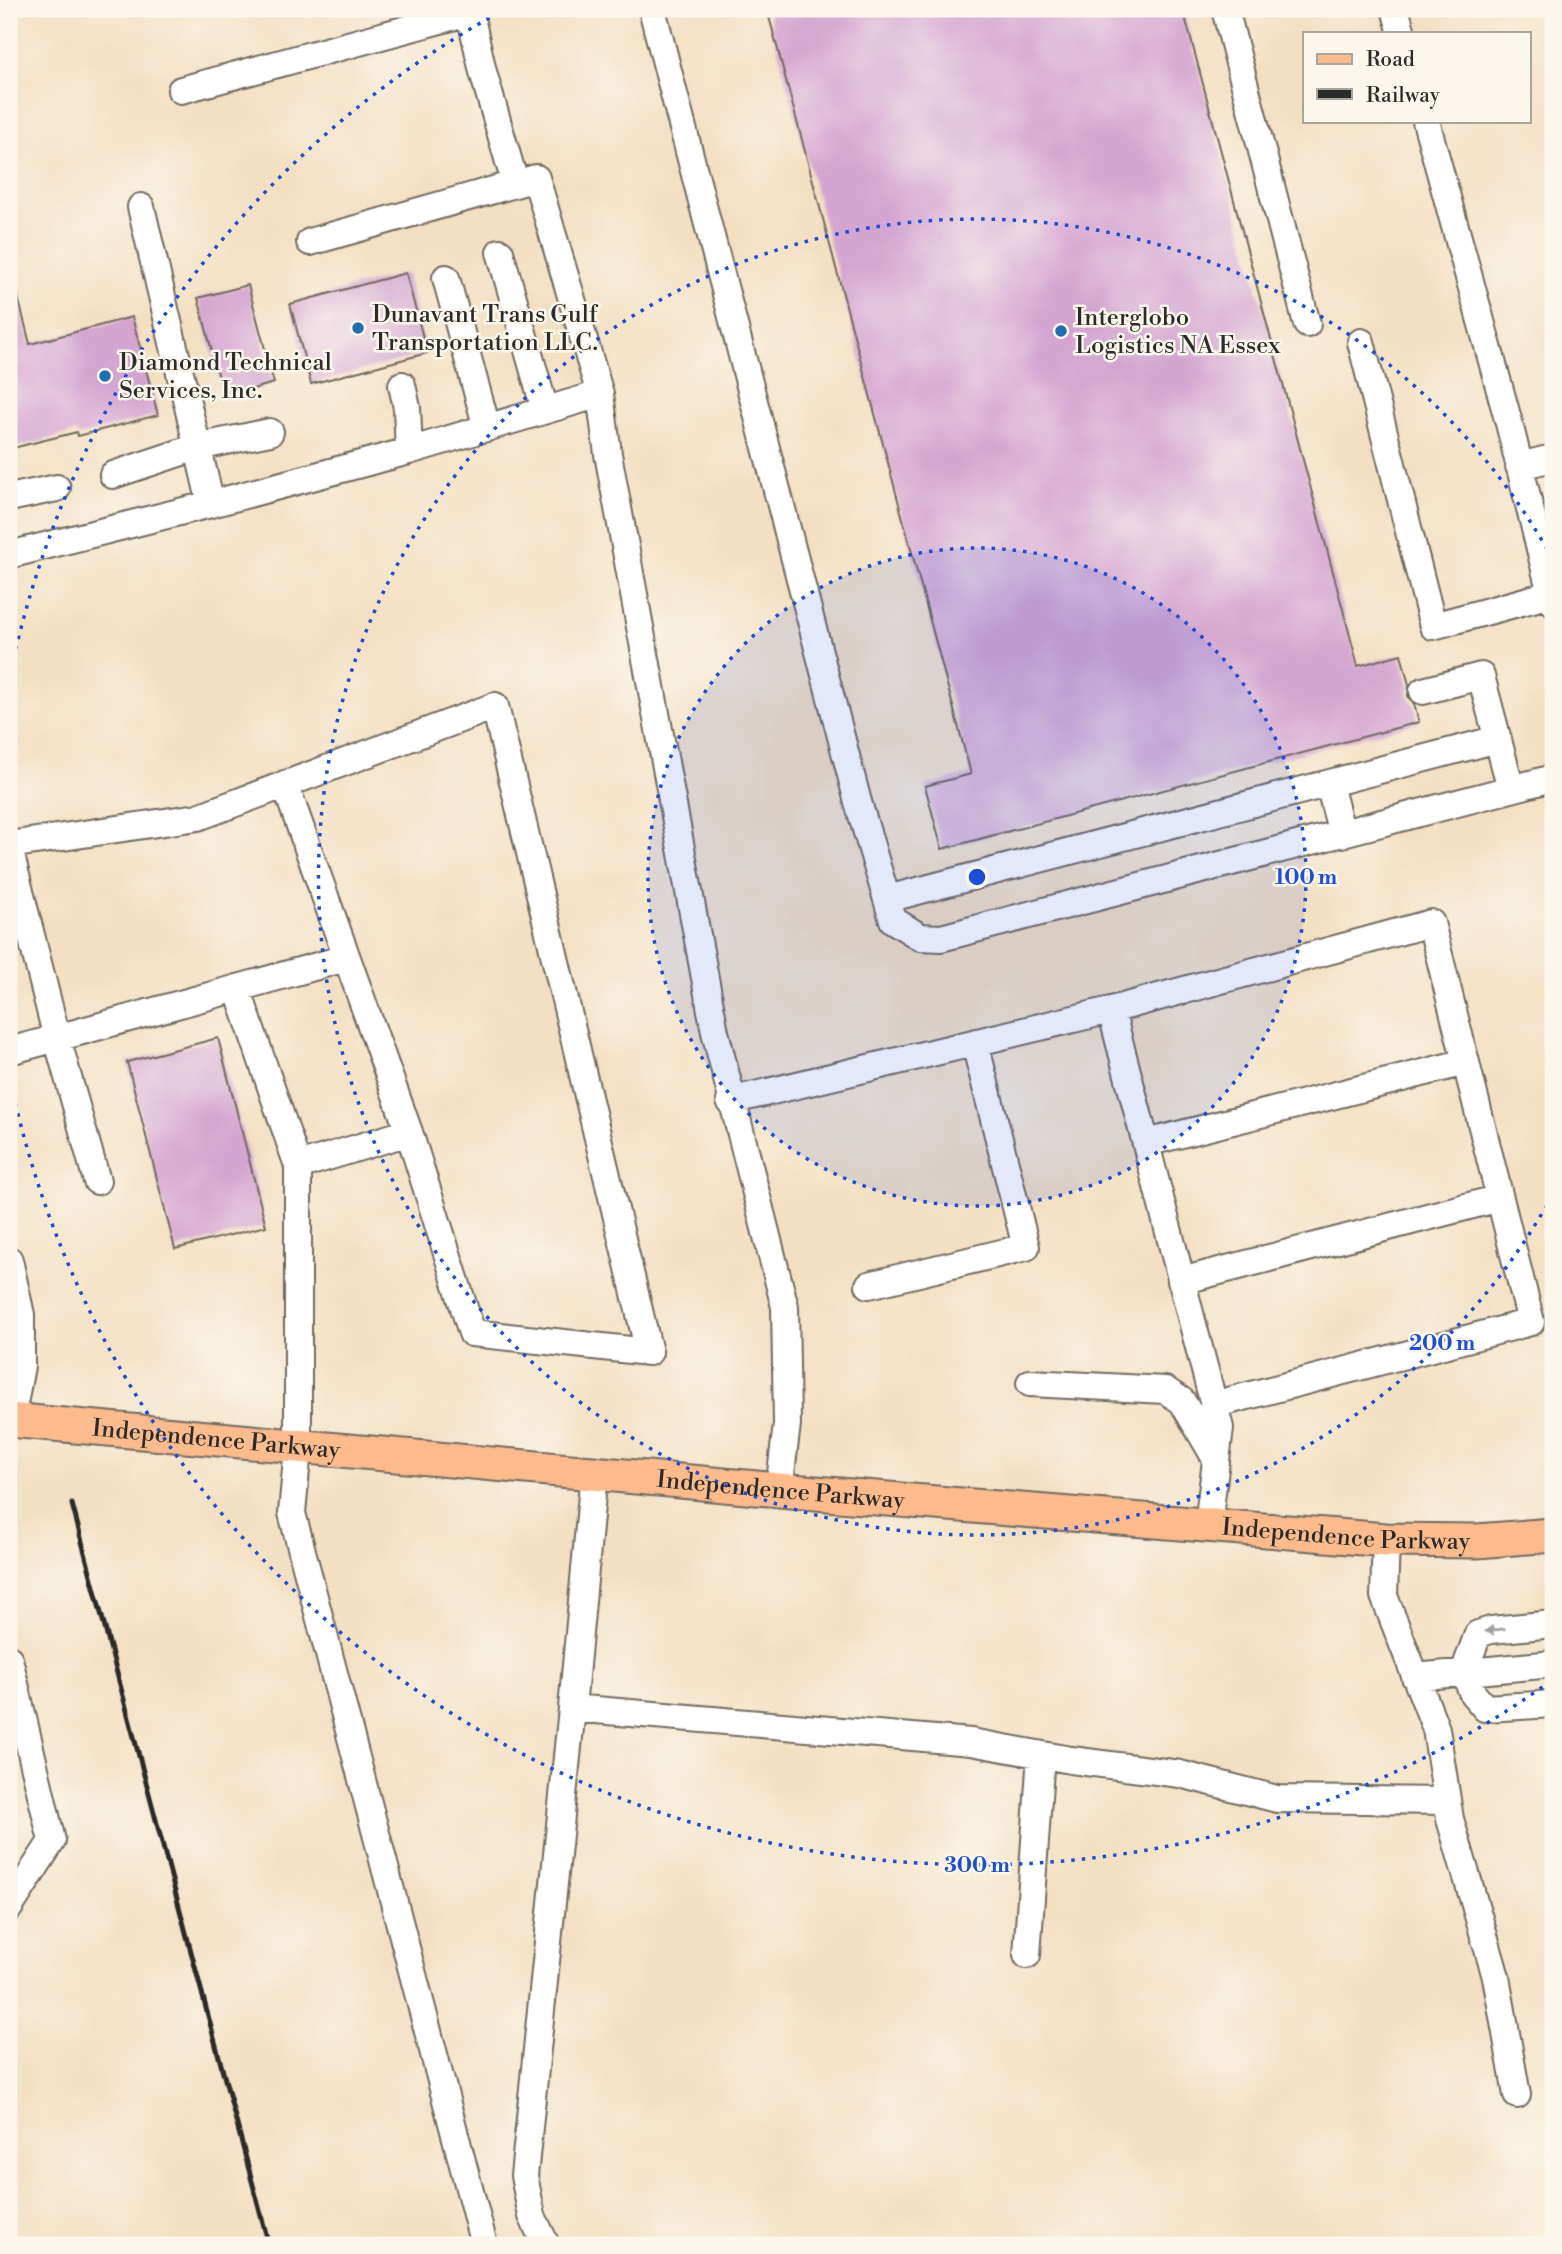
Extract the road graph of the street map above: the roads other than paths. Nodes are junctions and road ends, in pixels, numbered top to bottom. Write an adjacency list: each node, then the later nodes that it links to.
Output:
1 (652, 9): 38 (lane)
2 (1225, 9): 13 (lane)
3 (1395, 9): 5 (lane)
4 (469, 10): 6 (lane); 8 (lane)
5 (1402, 32)
6 (181, 90)
7 (1426, 122): 23 (lane)
8 (515, 183): 10 (lane); 16 (lane)
9 (141, 207): 20 (lane)
10 (310, 242)
11 (500, 252): 17 (lane)
12 (446, 278): 18 (lane)
13 (1307, 324)
14 (1361, 342): 29 (lane)
15 (402, 385): 21 (lane)
16 (600, 394): 17 (lane); 46 (lane)
17 (545, 410): 18 (lane)
18 (486, 428): 21 (lane)
19 (270, 432): 20 (lane)
20 (197, 447): 24 (lane); 27 (lane)
21 (409, 451): 27 (lane)
22 (1553, 458): 23 (lane)
23 (1520, 466): 29 (lane)
24 (113, 475)
25 (57, 488): 26 (lane)
26 (9, 498)
27 (211, 505): 28 (lane)
28 (9, 555)
29 (1552, 598)
30 (1423, 691): 31 (lane)
31 (1498, 739): 33 (lane); 35 (lane)
32 (1553, 778): 35 (lane)
33 (1328, 783): 36 (lane); 38 (lane)
34 (285, 785): 37 (lane); 39 (lane); 47 (lane)
35 (1511, 789): 36 (lane)
36 (1342, 834): 38 (lane)
37 (9, 846): 42 (lane)
38 (887, 899)
39 (346, 958): 40 (lane); 47 (lane)
40 (237, 988): 42 (lane); 49 (lane)
41 (1111, 1010): 43 (lane); 45 (lane); 48 (lane)
42 (57, 1038): 44 (lane); 50 (lane)
43 (975, 1043): 46 (lane); 54 (lane)
44 (9, 1051)
45 (1466, 1062): 48 (lane); 51 (lane)
46 (730, 1101): 61 (lane)
47 (409, 1132): 49 (lane)
48 (1146, 1143): 53 (lane)
49 (298, 1166): 58 (lane)
50 (97, 1181)
51 (1500, 1198): 53 (lane); 56 (lane)
52 (9, 1260): 57 (lane)
53 (1181, 1281): 56 (lane)
54 (870, 1285)
55 (1030, 1383): 59 (lane)
56 (1213, 1405): 59 (lane)
57 (10, 1420): 58 (main road, Independence Parkway)
58 (298, 1448): 60 (main road, Independence Parkway); 77 (lane)
59 (1216, 1459): 62 (lane)
60 (594, 1473): 61 (main road, Independence Parkway); 71 (lane)
61 (779, 1490): 62 (main road, Independence Parkway)
62 (1208, 1525): 64 (main road, Independence Parkway)
63 (1553, 1535): 64 (main road, Independence Parkway)
64 (1386, 1540): 69 (lane)
65 (1553, 1624): 68 (lane, one-way to 68)
66 (9, 1659): 74 (lane)
67 (1553, 1664): 68 (lane)
68 (1464, 1672): 69 (lane); 70 (lane)
69 (1415, 1677): 73 (lane)
70 (1553, 1704)
71 (572, 1708): 72 (lane); 78 (lane)
72 (1041, 1755): 73 (lane); 75 (lane)
73 (1447, 1801): 76 (lane)
74 (9, 1908)
75 (1027, 1955)
76 (1517, 2095)
77 (484, 2245)
78 (546, 2245)

